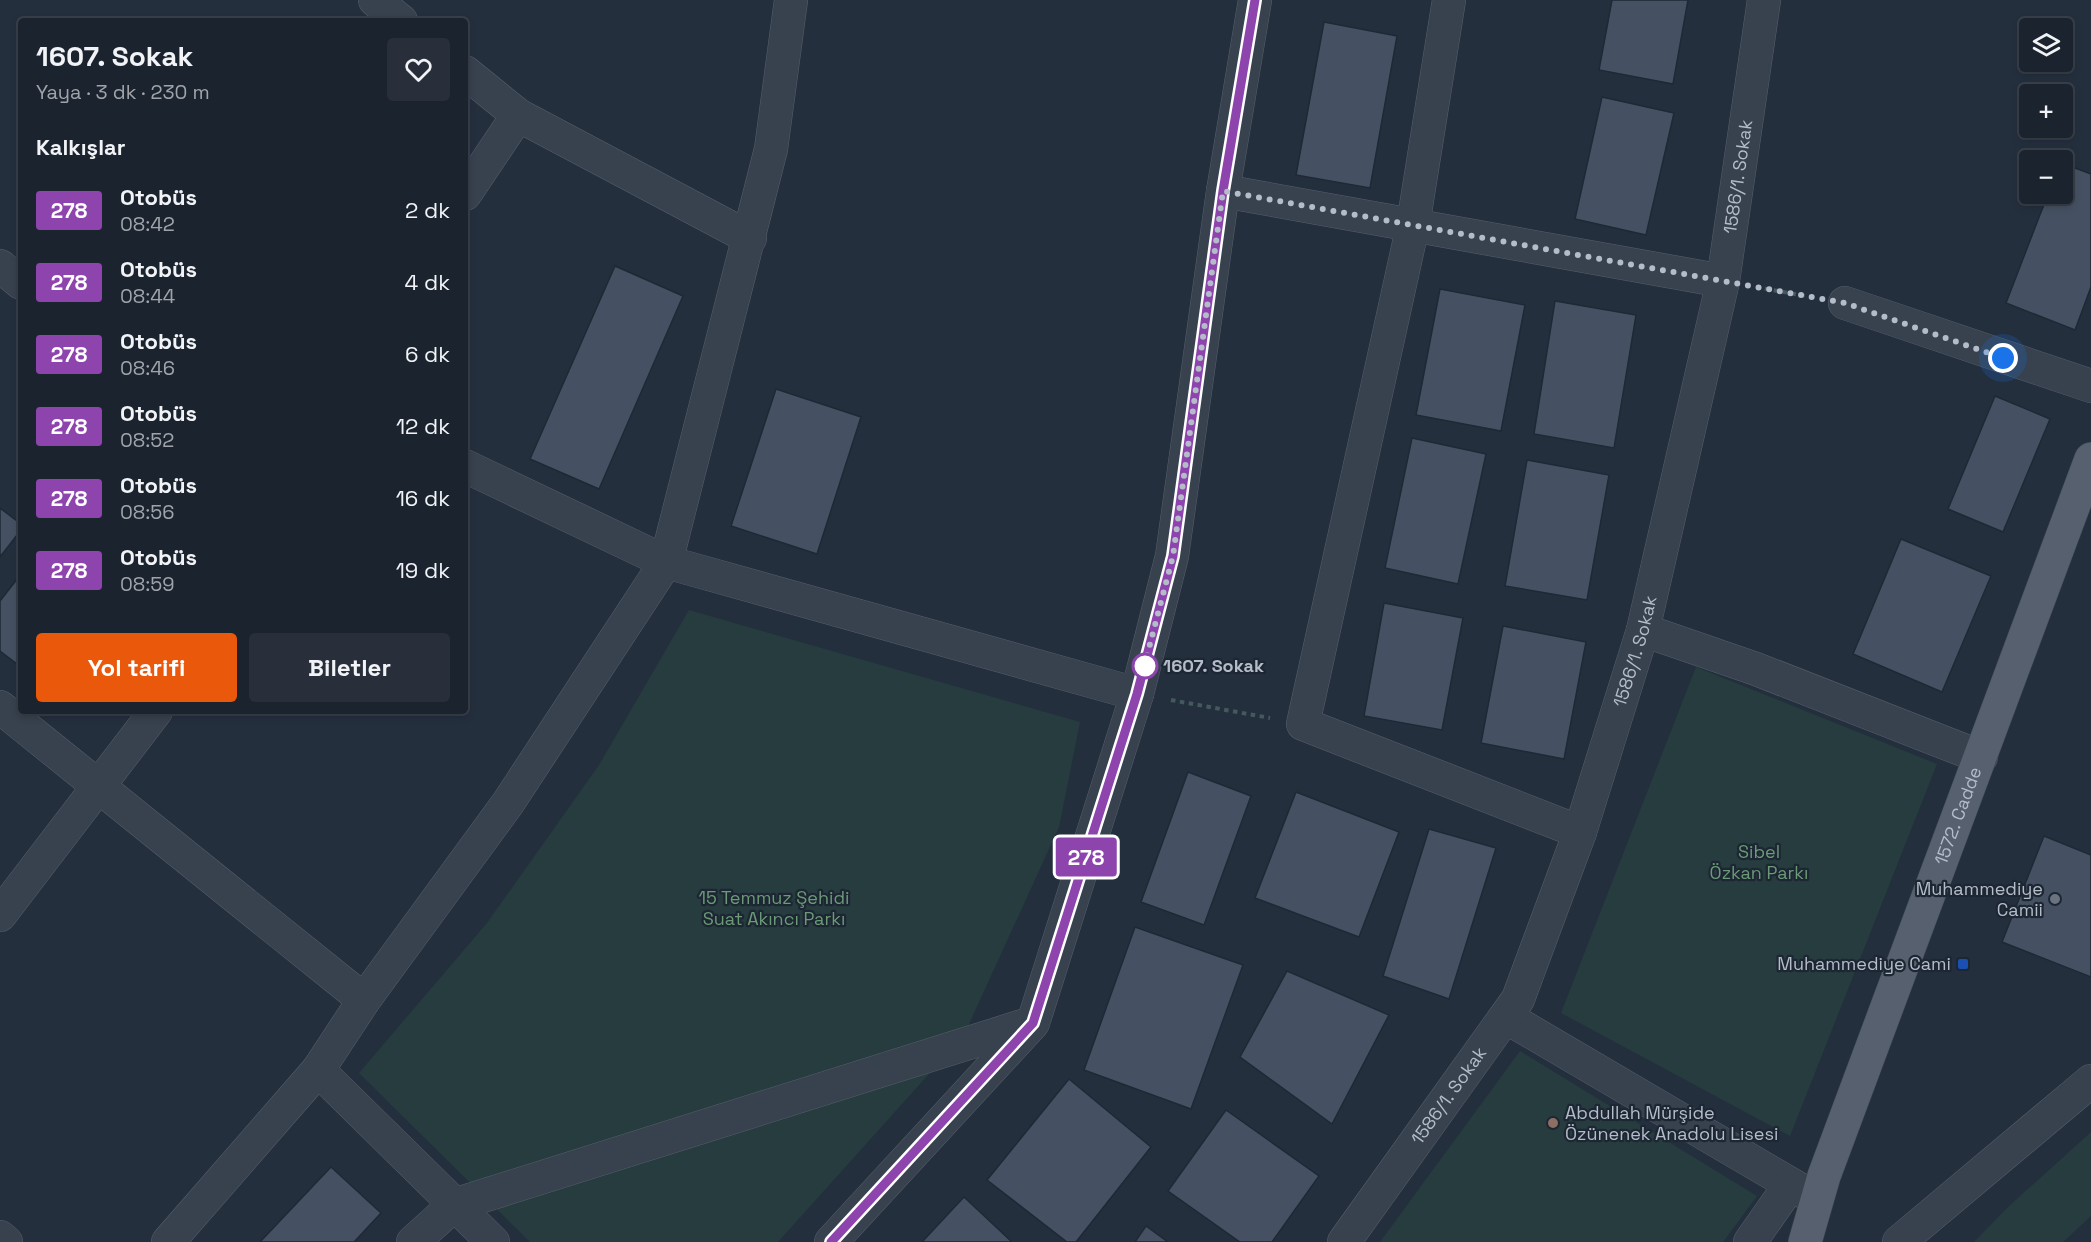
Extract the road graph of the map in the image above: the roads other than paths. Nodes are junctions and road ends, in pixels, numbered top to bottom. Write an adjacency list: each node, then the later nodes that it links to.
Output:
1 (375, 0): 6 (street)
2 (791, 0): 12 (street)
3 (1255, 0): 10 (street)
4 (1449, 0): 11 (street)
5 (1764, 0): 15 (street, 1586/1. Sokak)
6 (397, 18)
7 (468, 74): 8 (street)
8 (518, 115): 9 (street); 12 (street)
9 (468, 190)
10 (1223, 191): 11 (street); 22 (street)
11 (1413, 225): 15 (street); 27 (street)
12 (750, 238): 20 (street)
13 (0, 266): 14 (street)
14 (18, 281)
15 (1723, 281): 21 (street, 1586/1. Sokak)
16 (1845, 303): 17 (street)
17 (2091, 386)
18 (2091, 459): 25 (main road, 1572. Cadde)
19 (468, 467): 20 (street)
20 (666, 562): 22 (street); 29 (street)
21 (1643, 630): 25 (street); 27 (street, 1586/1. Sokak)
22 (1137, 694): 31 (street)
23 (0, 707): 26 (street)
24 (154, 714): 26 (street)
25 (1981, 757): 34 (main road, 1572. Cadde)
26 (100, 787): 28 (street); 29 (street)
27 (1580, 832): 30 (street, 1586/1. Sokak)
28 (0, 915)
29 (364, 999): 32 (street)
30 (1506, 1017): 34 (street); 42 (street, 1586/1. Sokak)
31 (1033, 1023): 35 (street); 41 (street)
32 (318, 1070): 35 (street); 38 (street)
33 (2091, 1081): 45 (street)
34 (1803, 1192): 43 (street); 44 (main road, 1572. Cadde)
35 (454, 1205): 39 (street); 40 (street)
36 (0, 1237): 37 (street)
37 (6, 1242)
38 (168, 1242)
39 (413, 1242)
40 (493, 1242)
41 (831, 1242)
42 (1344, 1242)
43 (1750, 1242)
44 (1805, 1242)
45 (1899, 1242)

